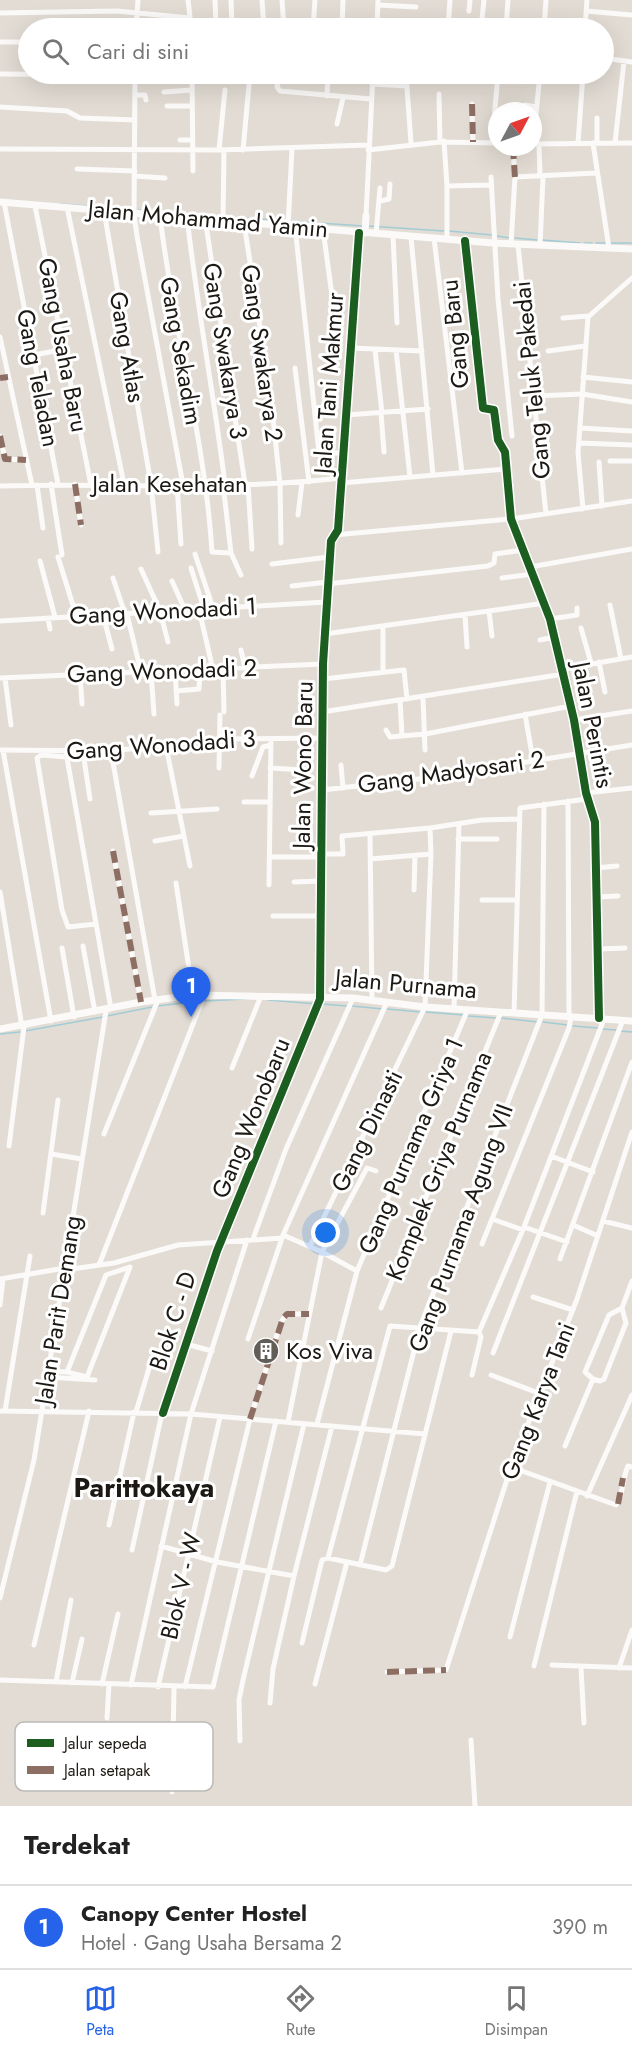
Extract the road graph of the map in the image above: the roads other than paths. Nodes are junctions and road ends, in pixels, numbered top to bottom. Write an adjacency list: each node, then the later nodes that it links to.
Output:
1 (138, 0): 20 (street)
2 (188, 0): 24 (street)
3 (214, 0): 25 (street)
4 (231, 0): 26 (street)
5 (262, 0): 27 (street)
6 (282, 0): 28 (street)
7 (315, 0): 29 (street)
8 (343, 0): 30 (street)
9 (450, 0): 32 (street)
10 (470, 0): 17 (street)
11 (484, 0): 33 (street)
12 (508, 0): 34 (street)
13 (546, 0): 35 (street)
14 (587, 0): 18 (street)
15 (378, 2): 16 (street); 31 (street)
16 (416, 7)
17 (469, 11)
18 (586, 11): 21 (street); 36 (street)
19 (0, 13): 20 (street)
20 (136, 14): 22 (street); 23 (street)
21 (632, 15)
22 (136, 18)
23 (158, 18)
24 (190, 18)
25 (215, 18)
26 (233, 18)
27 (263, 18)
28 (283, 18)
29 (314, 18)
30 (342, 18)
31 (377, 18)
32 (449, 18)
33 (483, 18)
34 (507, 18)
35 (545, 18)
36 (586, 18)
37 (0, 42): 38 (street)
38 (18, 42)
39 (614, 59): 40 (street)
40 (624, 61): 41 (street); 80 (street)
41 (632, 62)
42 (0, 74): 43 (street)
43 (18, 74)
44 (136, 84): 58 (street)
45 (191, 84): 54 (street)
46 (249, 84): 89 (street)
47 (279, 84): 59 (street)
48 (328, 84): 59 (street)
49 (372, 84): 53 (street); 61 (street)
50 (497, 84): 63 (street)
51 (539, 84): 64 (street)
52 (582, 84): 78 (street)
53 (407, 86): 76 (street)
54 (191, 90): 56 (street); 67 (street)
55 (225, 90): 88 (street)
56 (164, 92)
57 (439, 94): 74 (street)
58 (135, 95): 62 (street); 70 (street)
59 (327, 96): 60 (street)
60 (343, 98): 61 (street); 71 (street)
61 (371, 99): 83 (street)
62 (146, 100)
63 (496, 102)
64 (537, 102)
65 (472, 104): 75 (street)
66 (167, 106): 67 (street)
67 (191, 106): 73 (street)
68 (0, 107): 70 (street)
69 (597, 118): 79 (street)
70 (135, 120): 87 (street)
71 (337, 124)
72 (180, 140): 73 (street)
73 (191, 140): 85 (street)
74 (442, 142): 75 (street); 76 (street); 102 (street)
75 (473, 142): 77 (street)
76 (411, 143): 83 (street)
77 (488, 143)
78 (578, 143): 79 (street); 82 (street)
79 (595, 143): 80 (street); 95 (street)
80 (615, 143): 81 (street)
81 (632, 143)
82 (542, 144)
83 (368, 148): 86 (street); 111 (street)
84 (0, 149): 87 (street)
85 (191, 149): 87 (street); 88 (street); 93 (street)
86 (292, 149): 89 (street); 116 (street)
87 (136, 150): 94 (street)
88 (221, 150): 89 (street); 114 (street)
89 (243, 150)
90 (514, 156): 99 (street, Gang Teluk Pakedai)
91 (538, 156): 97 (street)
92 (77, 169): 94 (street)
93 (193, 171)
94 (135, 173): 98 (street); 109 (street)
95 (596, 173): 97 (street); 128 (street)
96 (491, 177): 101 (street)
97 (542, 177): 99 (street); 127 (street)
98 (165, 178)
99 (515, 178): 126 (street, Gang Teluk Pakedai)
100 (390, 184): 104 (street)
101 (491, 185): 102 (street); 125 (street)
102 (447, 186): 123 (street)
103 (380, 188): 104 (street)
104 (380, 201): 119 (street)
105 (2, 202): 106 (street, Jalan Mohammad Yamin); 143 (street, Gang Teladan)
106 (35, 206): 107 (street, Jalan Mohammad Yamin); 138 (street, Gang Usaha Baru)
107 (67, 207): 108 (street, Jalan Mohammad Yamin); 179 (street)
108 (104, 211): 109 (street, Jalan Mohammad Yamin); 180 (street, Gang Atlas)
109 (134, 214): 110 (street, Jalan Mohammad Yamin); 185 (street)
110 (160, 216): 112 (street, Jalan Mohammad Yamin); 186 (street, Gang Sekadim)
111 (366, 216): 118 (street)
112 (187, 217): 113 (street, Jalan Mohammad Yamin); 181 (street)
113 (206, 218): 114 (street, Jalan Mohammad Yamin); 182 (street, Gang Swakarya 3)
114 (223, 221): 115 (street, Jalan Mohammad Yamin)
115 (244, 223): 116 (street, Jalan Mohammad Yamin); 183 (street, Gang Swakarya 2)
116 (290, 226): 117 (street, Jalan Mohammad Yamin); 163 (street)
117 (323, 229): 118 (street, Jalan Mohammad Yamin); 134 (street)
118 (363, 233): 119 (street, Jalan Mohammad Yamin); 137 (street, Jalan Tani Makmur)
119 (376, 234): 120 (street, Jalan Mohammad Yamin)
120 (393, 235): 121 (street, Jalan Mohammad Yamin); 133 (street)
121 (411, 237): 122 (street, Jalan Mohammad Yamin); 141 (street)
122 (434, 238): 123 (street, Jalan Mohammad Yamin); 169 (street)
123 (447, 239): 124 (street, Jalan Mohammad Yamin)
124 (465, 241): 125 (street, Jalan Mohammad Yamin); 168 (street, Gang Baru)
125 (493, 243): 126 (street, Jalan Mohammad Yamin); 159 (street)
126 (513, 244): 127 (street, Jalan Mohammad Yamin); 150 (street, Gang Teluk Pakedai)
127 (540, 246): 128 (street, Jalan Mohammad Yamin)
128 (609, 248): 129 (street, Jalan Mohammad Yamin)
129 (632, 249)
130 (632, 278): 131 (street)
131 (588, 316): 132 (street); 136 (street)
132 (563, 318)
133 (397, 323)
134 (338, 333)
135 (0, 337): 145 (street)
136 (585, 346): 142 (street); 146 (street)
137 (351, 348): 139 (street); 155 (street, Jalan Tani Makmur)
138 (64, 349): 143 (street); 178 (street, Gang Usaha Baru)
139 (375, 350): 140 (street); 154 (street)
140 (396, 350): 141 (street); 153 (street)
141 (422, 351): 152 (street)
142 (548, 351)
143 (34, 355): 176 (street, Gang Teladan)
144 (295, 368): 173 (street)
145 (8, 377): 147 (street); 164 (street)
146 (583, 377): 148 (street); 149 (street)
147 (0, 378)
148 (632, 382)
149 (582, 394): 150 (street); 151 (street); 156 (street)
150 (534, 396): 191 (street, Gang Teluk Pakedai)
151 (632, 402)
152 (428, 409): 153 (street); 170 (street)
153 (403, 411): 154 (street); 171 (street)
154 (381, 413): 155 (street); 162 (street)
155 (346, 415): 163 (street, Jalan Tani Makmur)
156 (580, 428): 157 (street); 160 (street)
157 (632, 431)
158 (0, 436): 164 (street)
159 (512, 436)
160 (579, 443): 161 (street); 190 (street)
161 (632, 445)
162 (384, 452)
163 (342, 453): 172 (street, Jalan Tani Makmur)
164 (26, 460): 184 (street)
165 (610, 461): 166 (street)
166 (632, 461)
167 (599, 462): 189 (street)
168 (506, 469): 169 (street, Jalan Kesehatan); 193 (street, Gang Baru)
169 (462, 473): 170 (street, Jalan Kesehatan)
170 (433, 475): 171 (street, Jalan Kesehatan)
171 (410, 477): 172 (street, Jalan Kesehatan)
172 (341, 480): 173 (street, Jalan Kesehatan); 196 (street, Jalan Tani Makmur)
173 (309, 482): 174 (street, Jalan Kesehatan)
174 (302, 483): 183 (street, Jalan Kesehatan); 192 (street)
175 (51, 484): 176 (street, Jalan Kesehatan); 184 (street, Jalan Kesehatan); 228 (street)
176 (58, 484): 177 (street, Jalan Kesehatan)
177 (75, 484): 178 (street, Jalan Kesehatan); 194 (street)
178 (91, 484): 179 (street, Jalan Kesehatan)
179 (124, 484): 180 (street, Jalan Kesehatan)
180 (151, 484): 185 (street, Jalan Kesehatan); 202 (street, Gang Atlas)
181 (224, 484): 182 (street, Jalan Kesehatan); 186 (street, Jalan Kesehatan); 203 (street)
182 (247, 484): 183 (street, Jalan Kesehatan); 199 (street)
183 (280, 484): 197 (street, Gang Swakarya 2)
184 (34, 485): 187 (street, Jalan Kesehatan); 195 (street)
185 (180, 485): 186 (street, Jalan Kesehatan); 198 (street)
186 (206, 485): 203 (street, Gang Sekadim)
187 (0, 486)
188 (632, 501): 189 (street)
189 (602, 506): 190 (street)
190 (583, 509): 191 (street)
191 (546, 514): 193 (street)
192 (298, 515)
193 (510, 519): 196 (street); 201 (street, Jalan Perintis)
194 (81, 525)
195 (43, 528)
196 (334, 535): 205 (street, Jalan Wono Baru)
197 (281, 543)
198 (181, 544)
199 (252, 549)
200 (632, 549): 208 (street)
201 (523, 550): 208 (street, Jalan Perintis); 216 (street)
202 (158, 552)
203 (231, 553): 212 (street)
204 (195, 554): 221 (street)
205 (329, 557): 207 (street); 216 (street, Jalan Wono Baru)
206 (40, 561): 231 (street)
207 (272, 564)
208 (530, 567): 211 (street, Jalan Perintis)
209 (191, 568): 223 (street)
210 (141, 570): 225 (street)
211 (533, 574): 214 (street); 219 (street, Jalan Perintis)
212 (241, 575)
213 (113, 578): 227 (street)
214 (502, 578)
215 (172, 581): 224 (street)
216 (328, 583): 217 (street); 218 (street, Jalan Wono Baru)
217 (292, 586)
218 (326, 602): 221 (street, Gang Wonodadi 1); 237 (street, Jalan Wono Baru)
219 (545, 603): 226 (street); 232 (street, Jalan Perintis)
220 (610, 605): 246 (street)
221 (213, 608): 223 (street, Gang Wonodadi 1)
222 (577, 608): 232 (street)
223 (202, 609): 224 (street, Gang Wonodadi 1); 254 (street)
224 (185, 610): 225 (street, Gang Wonodadi 1)
225 (160, 611): 227 (street, Gang Wonodadi 1); 241 (street)
226 (489, 611): 230 (street); 238 (street)
227 (126, 614): 229 (street, Gang Wonodadi 1); 257 (street)
228 (76, 615): 229 (street, Gang Wonodadi 1); 231 (street, Gang Wonodadi 1)
229 (104, 615): 243 (street)
230 (465, 615): 234 (street); 242 (street)
231 (52, 618): 233 (street, Gang Wonodadi 1); 236 (street)
232 (550, 619): 239 (street, Jalan Perintis)
233 (0, 621)
234 (383, 627): 237 (street); 255 (street)
235 (581, 628): 248 (street)
236 (50, 629)
237 (325, 634): 249 (street, Jalan Wono Baru)
238 (492, 636)
239 (555, 638): 240 (street); 256 (street, Jalan Perintis)
240 (540, 640)
241 (168, 642)
242 (467, 647)
243 (112, 649)
244 (241, 650): 250 (street)
245 (632, 657): 246 (street)
246 (621, 659): 247 (street)
247 (599, 662): 248 (street); 263 (street)
248 (591, 663): 256 (street)
249 (323, 664): 250 (street, Gang Wonodadi 2); 261 (street, Jalan Wono Baru)
250 (244, 668): 251 (street, Gang Wonodadi 2)
251 (223, 669): 254 (street, Gang Wonodadi 2); 279 (street)
252 (175, 670): 253 (street, Gang Wonodadi 2); 258 (street, Gang Wonodadi 2); 262 (street)
253 (200, 670): 254 (street, Gang Wonodadi 2); 262 (street)
254 (213, 670)
255 (383, 671): 261 (street); 265 (street)
256 (564, 671): 264 (street); 268 (street, Jalan Perintis)
257 (141, 672): 258 (street, Gang Wonodadi 2); 259 (street, Gang Wonodadi 2)
258 (150, 672): 271 (street)
259 (80, 674): 260 (street, Gang Wonodadi 2); 266 (street)
260 (3, 678): 274 (street)
261 (323, 679): 270 (street, Jalan Wono Baru)
262 (176, 691): 267 (street)
263 (605, 692)
264 (423, 698): 265 (street); 276 (street)
265 (403, 700): 270 (street); 277 (street)
266 (82, 704)
267 (177, 704)
268 (571, 706): 272 (street); 273 (street, Jalan Perintis)
269 (632, 711): 273 (street)
270 (322, 712): 278 (street, Jalan Wono Baru)
271 (154, 714)
272 (525, 714): 276 (street); 289 (street)
273 (574, 720): 287 (street, Jalan Perintis)
274 (11, 724)
275 (386, 730): 277 (street)
276 (425, 734): 277 (street); 284 (street)
277 (402, 736)
278 (321, 738): 280 (street, Gang Wonodadi 3); 297 (street, Jalan Wono Baru)
279 (219, 739): 280 (street, Gang Wonodadi 3); 282 (street, Gang Wonodadi 3); 291 (street)
280 (271, 742): 292 (street); 294 (street)
281 (632, 745): 287 (street, Gang Madyosari 2)
282 (166, 746): 285 (street, Gang Wonodadi 3); 305 (street)
283 (2, 750): 288 (street, Gang Wonodadi 3); 360 (street)
284 (425, 750)
285 (111, 751): 286 (street, Gang Wonodadi 3); 347 (street)
286 (82, 752): 288 (street, Gang Wonodadi 3); 299 (street)
287 (580, 752): 289 (street, Gang Madyosari 2); 298 (street, Jalan Perintis)
288 (66, 754): 336 (street, Jalan Parit Demang); 336 (street)
289 (532, 760): 295 (street, Gang Madyosari 2)
290 (341, 765): 295 (street)
291 (219, 768)
292 (270, 768): 293 (street); 302 (street)
293 (303, 770)
294 (252, 776)
295 (343, 788): 297 (street, Gang Madyosari 2)
296 (632, 788): 298 (street)
297 (322, 790): 317 (street, Jalan Wono Baru)
298 (587, 796): 300 (street); 323 (street, Jalan Perintis)
299 (90, 799)
300 (568, 801): 303 (street); 361 (street, Jalan Perintis)
301 (244, 802): 302 (street)
302 (269, 802): 319 (street)
303 (544, 804): 307 (street); 358 (street)
304 (217, 809): 305 (street)
305 (179, 811): 306 (street); 311 (street)
306 (151, 813)
307 (519, 819): 308 (street); 333 (street)
308 (459, 824): 309 (street); 312 (street)
309 (430, 828): 310 (street); 316 (street)
310 (370, 834): 317 (street); 320 (street)
311 (184, 836): 314 (street); 321 (street)
312 (458, 839): 313 (street); 350 (street)
313 (497, 839)
314 (155, 841)
315 (113, 851): 346 (street)
316 (431, 854): 318 (street); 352 (street)
317 (321, 856): 319 (street); 324 (street, Jalan Wono Baru)
318 (415, 856): 320 (street); 328 (street)
319 (270, 857): 327 (street)
320 (370, 859): 345 (street)
321 (190, 866)
322 (617, 866): 323 (street)
323 (596, 868): 331 (street, Jalan Perintis)
324 (321, 881): 325 (street); 335 (street, Jalan Wono Baru)
325 (294, 882)
326 (176, 884): 341 (street)
327 (269, 885)
328 (414, 890)
329 (0, 892): 365 (street)
330 (618, 896): 331 (street)
331 (597, 897): 340 (street, Jalan Perintis)
332 (482, 900): 333 (street)
333 (517, 900): 355 (street)
334 (273, 916): 335 (street)
335 (320, 916): 343 (street, Jalan Wono Baru)
336 (96, 924): 354 (street, Jalan Parit Demang)
337 (83, 946): 353 (street)
338 (62, 948): 357 (street)
339 (626, 948): 340 (street)
340 (598, 949): 359 (street, Jalan Perintis)
341 (193, 995): 344 (street, Jalan Purnama); 347 (street, Jalan Purnama)
342 (261, 997): 343 (street, Jalan Purnama); 344 (street, Jalan Purnama); 367 (street)
343 (320, 998): 348 (street, Jalan Purnama); 389 (street, Gang Wonobaru)
344 (203, 999): 395 (street)
345 (372, 1001): 348 (street, Jalan Purnama); 349 (street, Jalan Purnama)
346 (141, 1002): 347 (street, Jalan Purnama); 354 (street, Jalan Purnama)
347 (156, 1003): 370 (street)
348 (350, 1004): 387 (street)
349 (385, 1007): 352 (street, Jalan Purnama); 385 (street)
350 (454, 1008): 351 (street, Jalan Purnama); 352 (street, Jalan Purnama)
351 (468, 1010): 356 (street, Jalan Purnama); 397 (street, Gang Purnama Griya 1)
352 (424, 1011): 391 (street, Gang Dinasti)
353 (95, 1012): 354 (street, Jalan Purnama); 357 (street, Jalan Purnama)
354 (107, 1013): 374 (street, Jalan Parit Demang)
355 (514, 1013): 356 (street, Jalan Purnama); 358 (street, Jalan Purnama)
356 (501, 1014): 403 (street, Komplek Griya Purnama)
357 (74, 1017): 360 (street, Jalan Purnama)
358 (541, 1017): 361 (street, Jalan Purnama); 407 (street, Gang Purnama Agung VII)
359 (602, 1020): 361 (street, Jalan Purnama); 363 (street, Jalan Purnama); 373 (street)
360 (51, 1021): 365 (street, Jalan Purnama)
361 (570, 1021): 379 (street)
362 (632, 1021): 363 (street, Jalan Purnama)
363 (622, 1022): 375 (street)
364 (0, 1029): 365 (street, Jalan Purnama)
365 (23, 1029): 371 (street)
366 (632, 1062): 377 (street)
367 (232, 1068)
368 (58, 1100): 372 (street)
369 (632, 1132): 380 (street, Gang Karya Tani)
370 (104, 1134)
371 (9, 1146)
372 (51, 1154): 374 (street); 378 (street)
373 (551, 1156): 375 (street); 383 (street)
374 (82, 1159): 396 (street, Jalan Parit Demang)
375 (568, 1161): 377 (street); 384 (street)
376 (376, 1171): 392 (street)
377 (593, 1172): 381 (street)
378 (43, 1213)
379 (492, 1219): 383 (street); 390 (street)
380 (603, 1221): 382 (street); 386 (street, Gang Karya Tani)
381 (573, 1226): 386 (street); 388 (street)
382 (632, 1228)
383 (523, 1229): 384 (street); 409 (street)
384 (541, 1232): 388 (street); 413 (street)
385 (283, 1234): 387 (street); 391 (street); 410 (street)
386 (598, 1236): 405 (street, Gang Karya Tani)
387 (250, 1240): 389 (street); 412 (street)
388 (567, 1242): 394 (street)
389 (222, 1243): 395 (street); 411 (street, Blok C - D)
390 (482, 1244)
391 (310, 1246): 392 (street)
392 (322, 1252): 397 (street); 406 (street)
393 (30, 1256): 398 (street)
394 (560, 1259)
395 (99, 1265): 396 (street)
396 (65, 1269): 398 (street); 416 (street, Jalan Parit Demang)
397 (357, 1271): 434 (street, Gang Purnama Griya 1)
398 (27, 1276): 399 (street); 424 (street)
399 (2, 1279): 402 (street)
400 (632, 1281): 404 (street)
401 (533, 1297): 405 (street)
402 (0, 1305)
403 (381, 1308)
404 (622, 1308): 419 (street); 419 (street)
405 (573, 1310): 421 (street, Gang Karya Tani)
406 (309, 1314): 430 (street); 432 (street)
407 (420, 1328): 408 (street); 436 (street); 437 (street, Gang Purnama Agung VII)
408 (451, 1331): 409 (street); 438 (street)
409 (479, 1332): 417 (street)
410 (248, 1339)
411 (186, 1344): 412 (street); 427 (street, Blok C - D)
412 (212, 1351): 428 (street)
413 (493, 1353)
414 (150, 1365): 426 (street)
415 (67, 1372): 415 (street); 416 (street)
416 (49, 1374): 420 (street); 423 (street, Jalan Parit Demang)
417 (472, 1375)
418 (491, 1375): 421 (street)
419 (593, 1379): 439 (street)
420 (95, 1380)
421 (541, 1394): 440 (street, Gang Karya Tani)
422 (632, 1395): 444 (street)
423 (43, 1410): 424 (street); 425 (street); 456 (street, Jalan Parit Demang)
424 (3, 1411)
425 (89, 1411): 426 (street); 463 (street)
426 (135, 1412): 427 (street); 445 (street)
427 (162, 1413): 428 (street); 447 (street, Blok C - D)
428 (191, 1414): 429 (street); 446 (street)
429 (220, 1417): 430 (street); 448 (street, Blok V - W)
430 (250, 1419): 431 (street); 450 (street)
431 (276, 1421): 432 (street); 453 (street)
432 (288, 1422): 433 (street)
433 (304, 1424): 434 (street); 454 (street)
434 (317, 1424): 435 (street)
435 (332, 1426): 436 (street); 455 (street)
436 (363, 1430): 437 (street); 449 (street)
437 (393, 1431): 438 (street); 452 (street, Gang Purnama Agung VII)
438 (425, 1434): 452 (street)
439 (565, 1446)
440 (511, 1467): 442 (street); 469 (street, Gang Karya Tani)
441 (632, 1467): 444 (street)
442 (550, 1482): 443 (street); 460 (street)
443 (576, 1491): 444 (street); 465 (street)
444 (587, 1496)
445 (109, 1525)
446 (161, 1546): 448 (street); 474 (street)
447 (132, 1550)
448 (189, 1555): 450 (street); 476 (street, Blok V - W)
449 (328, 1558): 451 (street); 462 (street)
450 (217, 1562): 453 (street); 477 (street)
451 (347, 1562): 452 (street); 475 (street)
452 (360, 1565)
453 (241, 1566): 454 (street); 477 (street)
454 (269, 1570): 455 (street); 484 (street)
455 (294, 1576): 479 (street)
456 (0, 1598)
457 (71, 1600): 471 (street)
458 (118, 1614): 473 (street)
459 (632, 1630): 467 (street)
460 (510, 1637)
461 (82, 1639): 472 (street)
462 (302, 1643)
463 (34, 1645)
464 (552, 1665): 466 (street)
465 (534, 1666)
466 (581, 1667): 467 (street); 482 (street)
467 (619, 1668): 468 (street)
468 (632, 1668)
469 (387, 1672)
470 (0, 1680): 471 (street)
471 (56, 1682): 472 (street)
472 (72, 1683): 473 (street)
473 (106, 1684): 474 (street); 480 (street)
474 (131, 1684): 476 (street)
475 (315, 1684)
476 (158, 1685): 478 (street)
477 (185, 1687): 478 (street)
478 (174, 1688): 481 (street)
479 (270, 1703)
480 (107, 1718)
481 (173, 1722)
482 (584, 1723)
483 (471, 1740): 485 (street)
484 (240, 1741)
485 (475, 1806)

